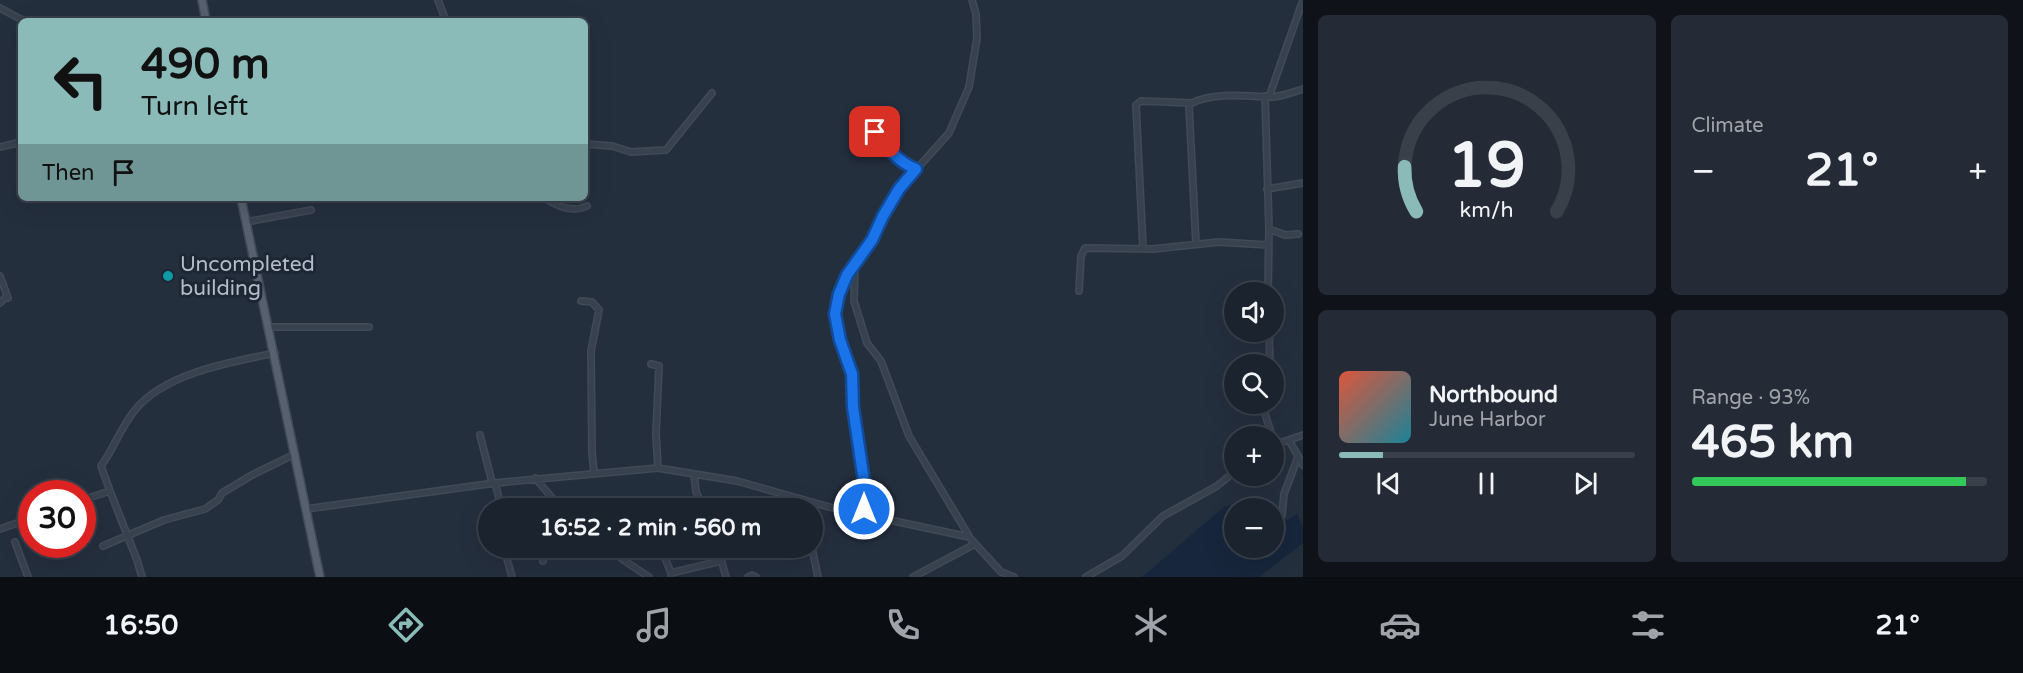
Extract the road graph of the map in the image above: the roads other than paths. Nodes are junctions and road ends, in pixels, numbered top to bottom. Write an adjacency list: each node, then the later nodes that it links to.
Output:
1 (202, 0): 7 (main road)
2 (438, 0): 8 (street)
3 (972, 0): 17 (street)
4 (1303, 0): 11 (street)
5 (0, 8): 6 (street)
6 (18, 18)
7 (205, 18)
8 (445, 18)
9 (1303, 89): 11 (street)
10 (712, 93): 15 (street)
11 (1267, 96): 12 (street); 19 (street)
12 (1191, 103): 27 (street); 29 (street)
13 (875, 132): 17 (street)
14 (18, 143): 16 (street)
15 (588, 144)
16 (0, 147)
17 (916, 169): 30 (street)
18 (1303, 183): 19 (street)
19 (1268, 189): 25 (street)
20 (242, 201): 24 (main road)
21 (551, 201): 22 (street)
22 (587, 206)
23 (311, 210): 24 (street)
24 (246, 222): 36 (main road)
25 (1269, 229): 26 (street); 28 (street)
26 (1298, 234)
27 (1196, 244): 28 (street); 29 (street)
28 (1268, 245): 32 (street)
29 (1143, 248): 33 (street)
30 (855, 264): 62 (street); 66 (street)
31 (0, 276): 35 (street)
32 (1268, 282)
33 (1079, 291)
34 (581, 301): 48 (street)
35 (0, 303)
36 (268, 327): 37 (street); 38 (main road)
37 (369, 327)
38 (275, 353): 44 (main road); 53 (street)
39 (651, 364): 47 (street)
40 (480, 435): 52 (street)
41 (1303, 435): 42 (street)
42 (1289, 440): 43 (street); 45 (street)
43 (1284, 441)
44 (295, 454): 61 (main road); 65 (street)
45 (1298, 457): 46 (street); 59 (street)
46 (1303, 465)
47 (658, 468): 48 (street); 49 (street)
48 (594, 473): 50 (street)
49 (694, 474): 57 (street); 58 (street)
50 (535, 478): 52 (street); 56 (street)
51 (1224, 480): 91 (street)
52 (493, 483): 55 (street); 61 (street)
53 (110, 491): 54 (street); 65 (street)
54 (96, 496)
55 (499, 498)
56 (552, 498)
57 (699, 498)
58 (797, 498)
59 (1284, 498)
60 (823, 505): 62 (street)
61 (306, 509): 82 (main road)
62 (864, 515): 66 (street)
63 (18, 523): 64 (street)
64 (0, 529)
65 (128, 534): 69 (street); 81 (street)
66 (969, 537): 68 (street)
67 (15, 542): 80 (street)
68 (975, 544): 79 (street); 89 (street)
69 (104, 546)
70 (507, 558): 83 (street)
71 (543, 558): 76 (street)
72 (621, 558): 84 (street)
73 (665, 558): 78 (street)
74 (720, 558): 77 (street)
75 (814, 558): 88 (street)
76 (543, 561)
77 (721, 561): 78 (street); 85 (street)
78 (671, 575)
79 (1003, 575): 90 (street)
80 (28, 577)
81 (142, 577)
82 (320, 577)
83 (512, 577)
84 (649, 577)
85 (726, 577)
86 (748, 577): 87 (street)
87 (756, 577)
88 (818, 577)
89 (913, 577)
90 (1014, 577)
91 (1086, 577)

